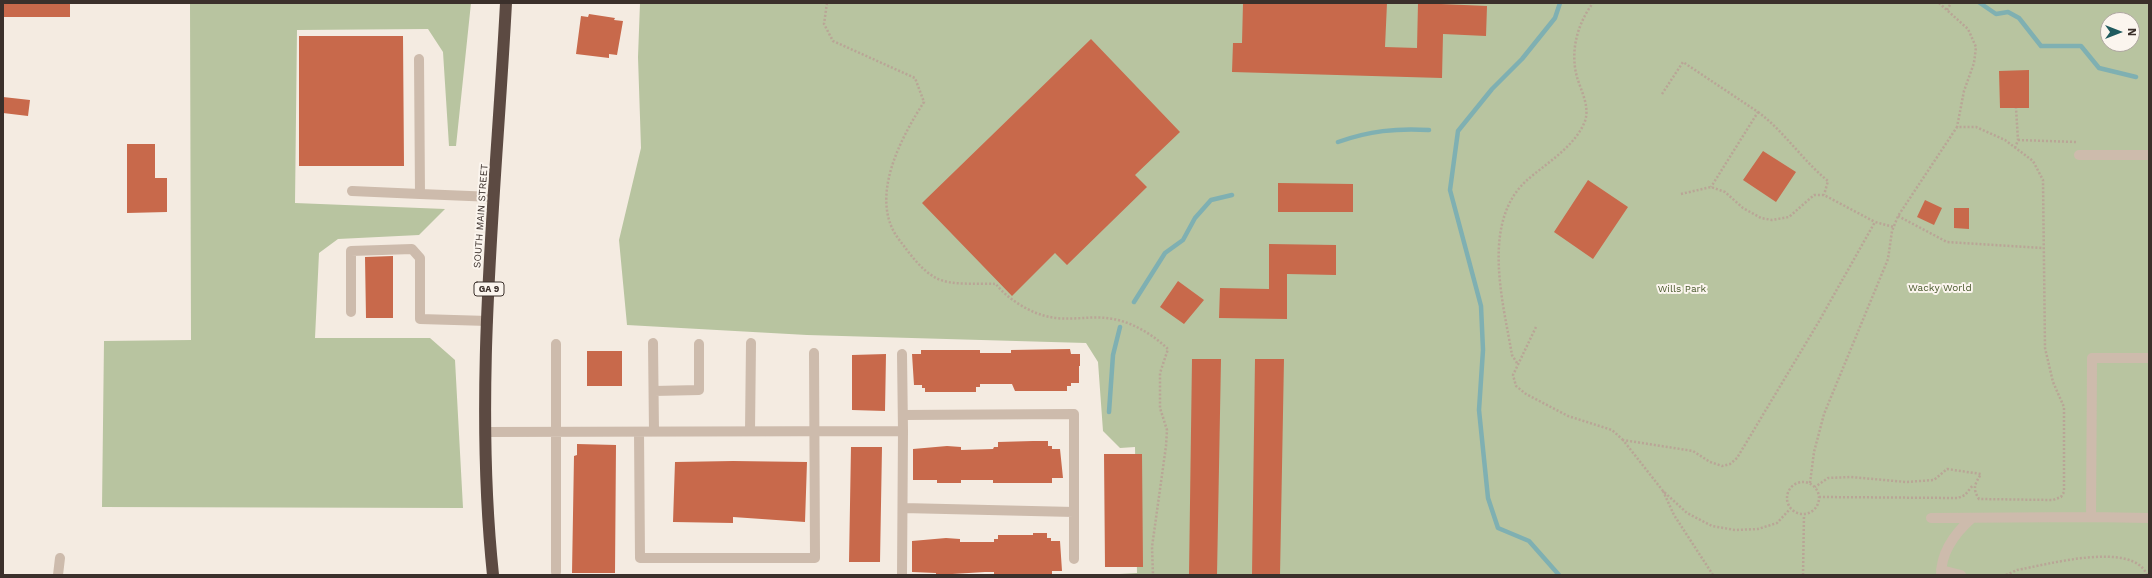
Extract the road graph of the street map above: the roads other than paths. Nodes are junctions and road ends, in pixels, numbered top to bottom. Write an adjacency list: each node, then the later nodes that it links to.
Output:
1 (506, 3): 7 (highway, SOUTH MAIN STREET / GA 9)
2 (419, 59): 6 (lane)
3 (2080, 155): 4 (lane)
4 (2149, 155)
5 (352, 191): 6 (lane)
6 (420, 194): 7 (lane)
7 (494, 197): 9 (highway, SOUTH MAIN STREET / GA 9)
8 (351, 312): 9 (lane)
9 (488, 321): 23 (highway, SOUTH MAIN STREET / GA 9)
10 (653, 343): 17 (lane)
11 (751, 343): 20 (lane)
12 (556, 344): 24 (lane)
13 (699, 344): 17 (lane)
14 (814, 353): 21 (lane)
15 (902, 354): 18 (lane)
16 (2149, 358): 28 (lane)
17 (654, 391): 19 (lane)
18 (903, 415): 22 (lane); 27 (lane)
19 (654, 431): 20 (lane); 25 (lane)
20 (750, 431): 21 (lane)
21 (814, 431): 22 (lane); 25 (lane)
22 (903, 431): 26 (lane)
23 (486, 432): 24 (lane); 38 (highway, SOUTH MAIN STREET / GA 9)
24 (556, 432): 25 (lane); 34 (lane)
25 (639, 432)
26 (903, 508): 27 (lane); 36 (lane)
27 (1074, 512): 33 (lane)
28 (2091, 517): 30 (lane); 31 (lane)
29 (1931, 518): 30 (lane)
30 (1972, 518): 35 (lane)
31 (2149, 518)
32 (60, 558): 37 (lane)
33 (1074, 559)
34 (556, 572)
35 (1941, 572): 39 (lane)
36 (902, 574)
37 (58, 575)
38 (492, 575)
39 (1961, 575)

